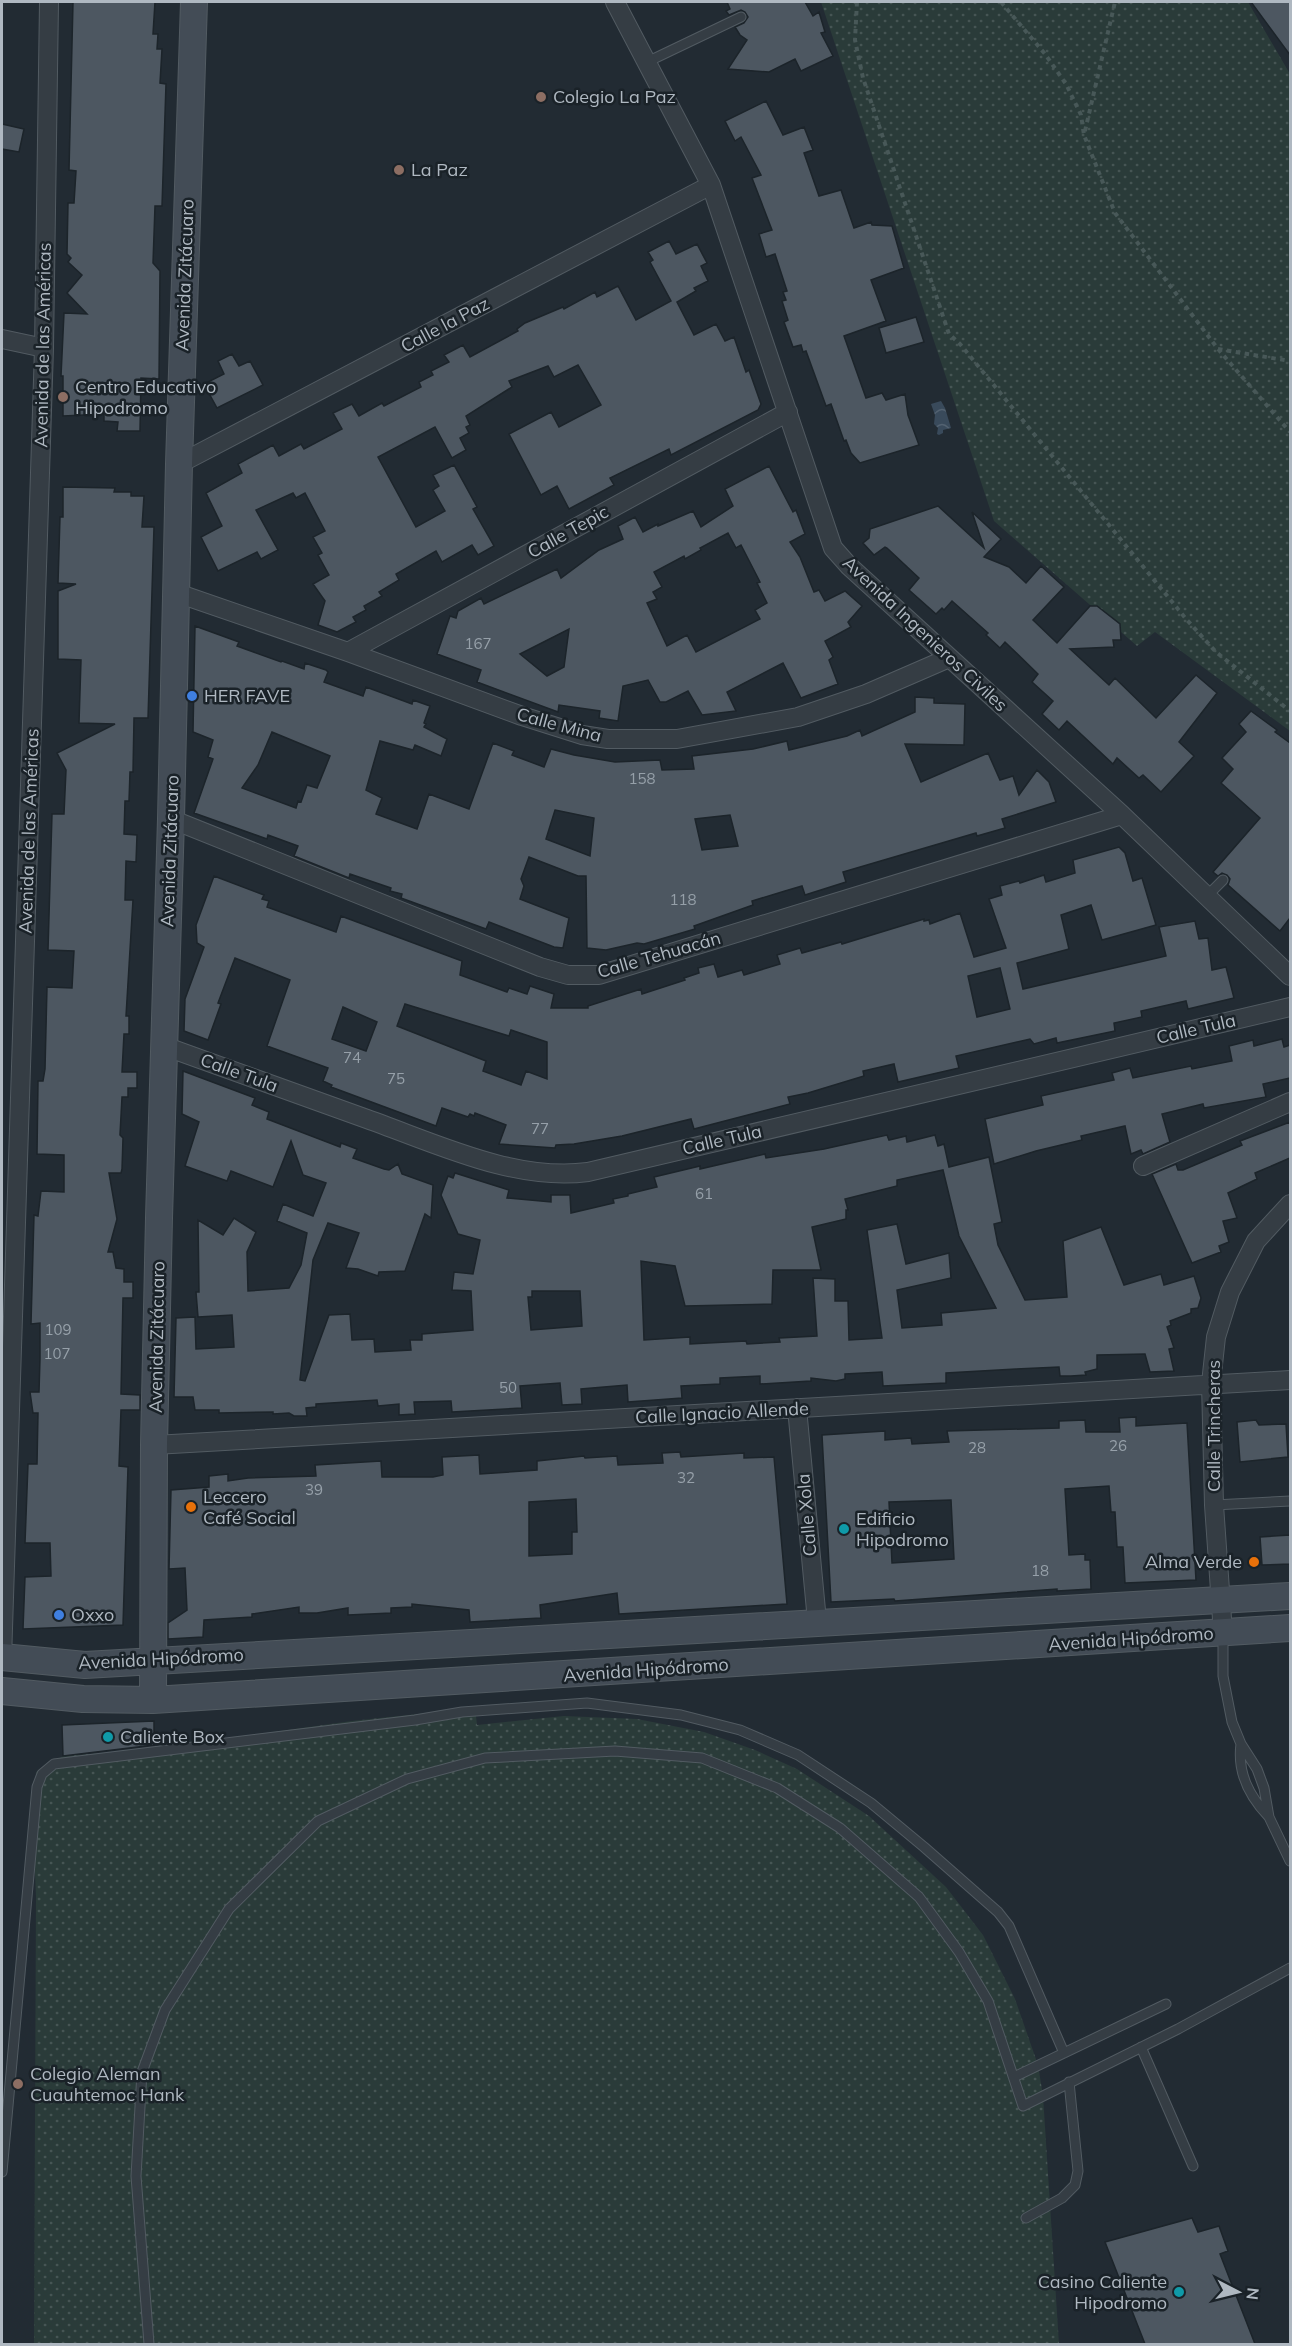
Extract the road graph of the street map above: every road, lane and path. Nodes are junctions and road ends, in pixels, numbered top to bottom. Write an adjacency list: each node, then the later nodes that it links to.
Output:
1 (49, 2): 12 (street, Avenida de las Américas)
2 (194, 2): 17 (main road, Avenida Zitácuaro)
3 (615, 2): 8 (street, Avenida Ingenieros Civiles)
4 (858, 2): 21 (path)
5 (1001, 2): 9 (path)
6 (1115, 2): 9 (path)
7 (741, 17): 8 (lane)
8 (647, 62): 10 (street, Avenida Ingenieros Civiles)
9 (1084, 135): 13 (path)
10 (711, 185): 15 (street, Avenida Ingenieros Civiles); 17 (street, Calle la Paz)
11 (2, 339): 12 (street)
12 (44, 348): 43 (street, Avenida de las Américas)
13 (1218, 349): 14 (path); 16 (path)
14 (1290, 361)
15 (788, 412): 19 (street, Calle Tepic); 20 (street, Avenida Ingenieros Civiles)
16 (1290, 432)
17 (179, 464): 18 (main road, Avenida Zitácuaro)
18 (177, 593): 19 (street, Calle Mina); 23 (main road, Avenida Zitácuaro)
19 (348, 652): 20 (street, Calle Mina)
20 (950, 658): 22 (street, Avenida Ingenieros Civiles)
21 (1290, 711)
22 (1122, 815): 23 (street, Calle Tehuacán); 25 (street, Avenida Ingenieros Civiles)
23 (171, 819): 28 (main road, Avenida Zitácuaro)
24 (1222, 880): 25 (lane)
25 (1207, 896): 26 (street, Avenida Ingenieros Civiles)
26 (1290, 976)
27 (1290, 1007): 28 (street, Calle Tula)
28 (164, 1046): 35 (main road, Avenida Zitácuaro)
29 (1290, 1102): 30 (street)
30 (1143, 1166)
31 (1290, 1204): 33 (street, Calle Trincheras)
32 (1290, 1380): 33 (street, Calle Ignacio Allende)
33 (1211, 1383): 34 (street, Calle Ignacio Allende); 37 (street, Calle Trincheras)
34 (797, 1408): 35 (street, Calle Ignacio Allende); 40 (street, Calle Xola)
35 (154, 1445): 44 (main road, Avenida Zitácuaro)
36 (1290, 1501): 37 (lane)
37 (1214, 1505): 39 (street, Calle Trincheras)
38 (1290, 1596): 39 (main road, Avenida Hipódromo)
39 (1220, 1599): 40 (main road, Avenida Hipódromo); 42 (street, Calle Trincheras)
40 (817, 1621): 44 (main road, Avenida Hipódromo)
41 (1290, 1628): 42 (main road, Avenida Hipódromo)
42 (1223, 1633): 46 (main road, Avenida Hipódromo); 47 (lane)
43 (2, 1658): 44 (main road, Avenida Hipódromo)
44 (153, 1661): 46 (main road, Avenida Zitácuaro)
45 (2, 1691): 46 (main road, Avenida Hipódromo)
46 (153, 1700)
47 (1241, 1744): 48 (lane); 48 (lane)
48 (1269, 1817): 49 (lane)
49 (1290, 1861)
50 (1290, 1968): 52 (lane)
51 (1166, 2004): 53 (lane)
52 (1141, 2047): 55 (lane); 56 (lane)
53 (1064, 2054): 54 (lane); 57 (lane)
54 (1014, 2077): 55 (lane); 59 (lane)
55 (1069, 2082): 58 (lane)
56 (1193, 2166)
57 (2, 2172)
58 (1026, 2218)
59 (148, 2344)

